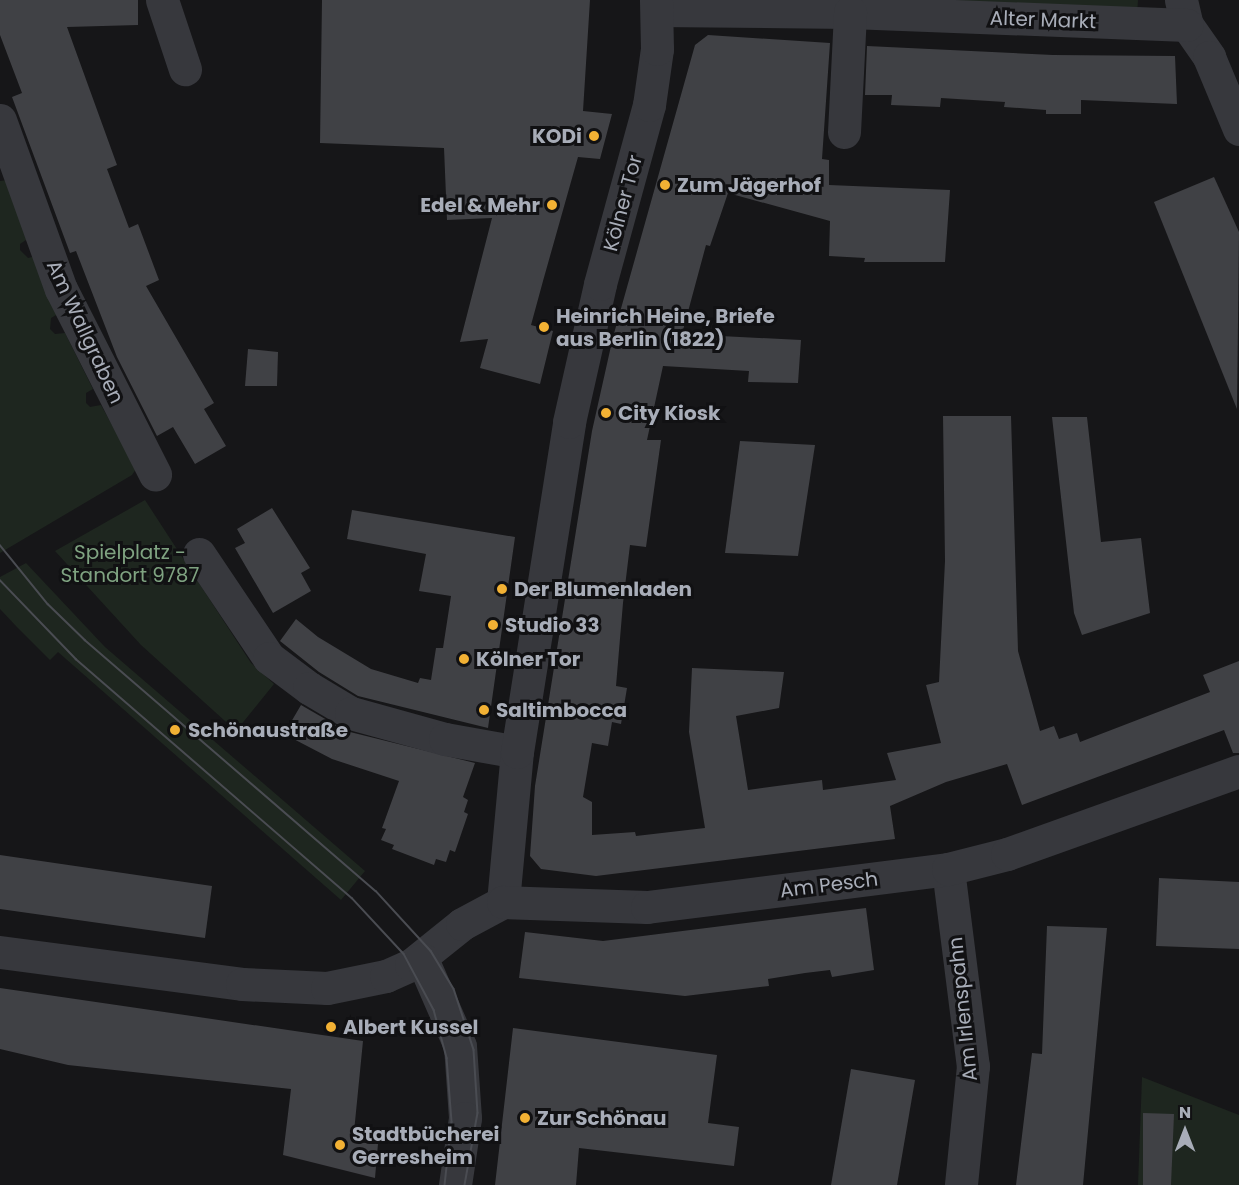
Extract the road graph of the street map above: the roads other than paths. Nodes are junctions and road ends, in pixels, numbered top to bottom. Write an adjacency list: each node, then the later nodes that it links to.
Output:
1 (162, 0): 5 (street)
2 (656, 5): 3 (street, Alter Markt); 11 (street, Kölner Tor)
3 (850, 12): 4 (street, Alter Markt); 8 (street)
4 (1184, 13): 7 (street)
5 (185, 69)
6 (0, 120): 9 (street, Am Wallgraben)
7 (1239, 129)
8 (844, 132)
9 (155, 474)
10 (199, 554): 11 (street)
11 (516, 752): 14 (street, Kölner Tor)
12 (1239, 771): 13 (street, Am Pesch)
13 (948, 869): 14 (street, Am Pesch); 18 (street, Am Irlenspahn)
14 (503, 902): 16 (street)
15 (0, 952): 16 (street)
16 (422, 960): 17 (street)
17 (455, 1185)
18 (961, 1185)

